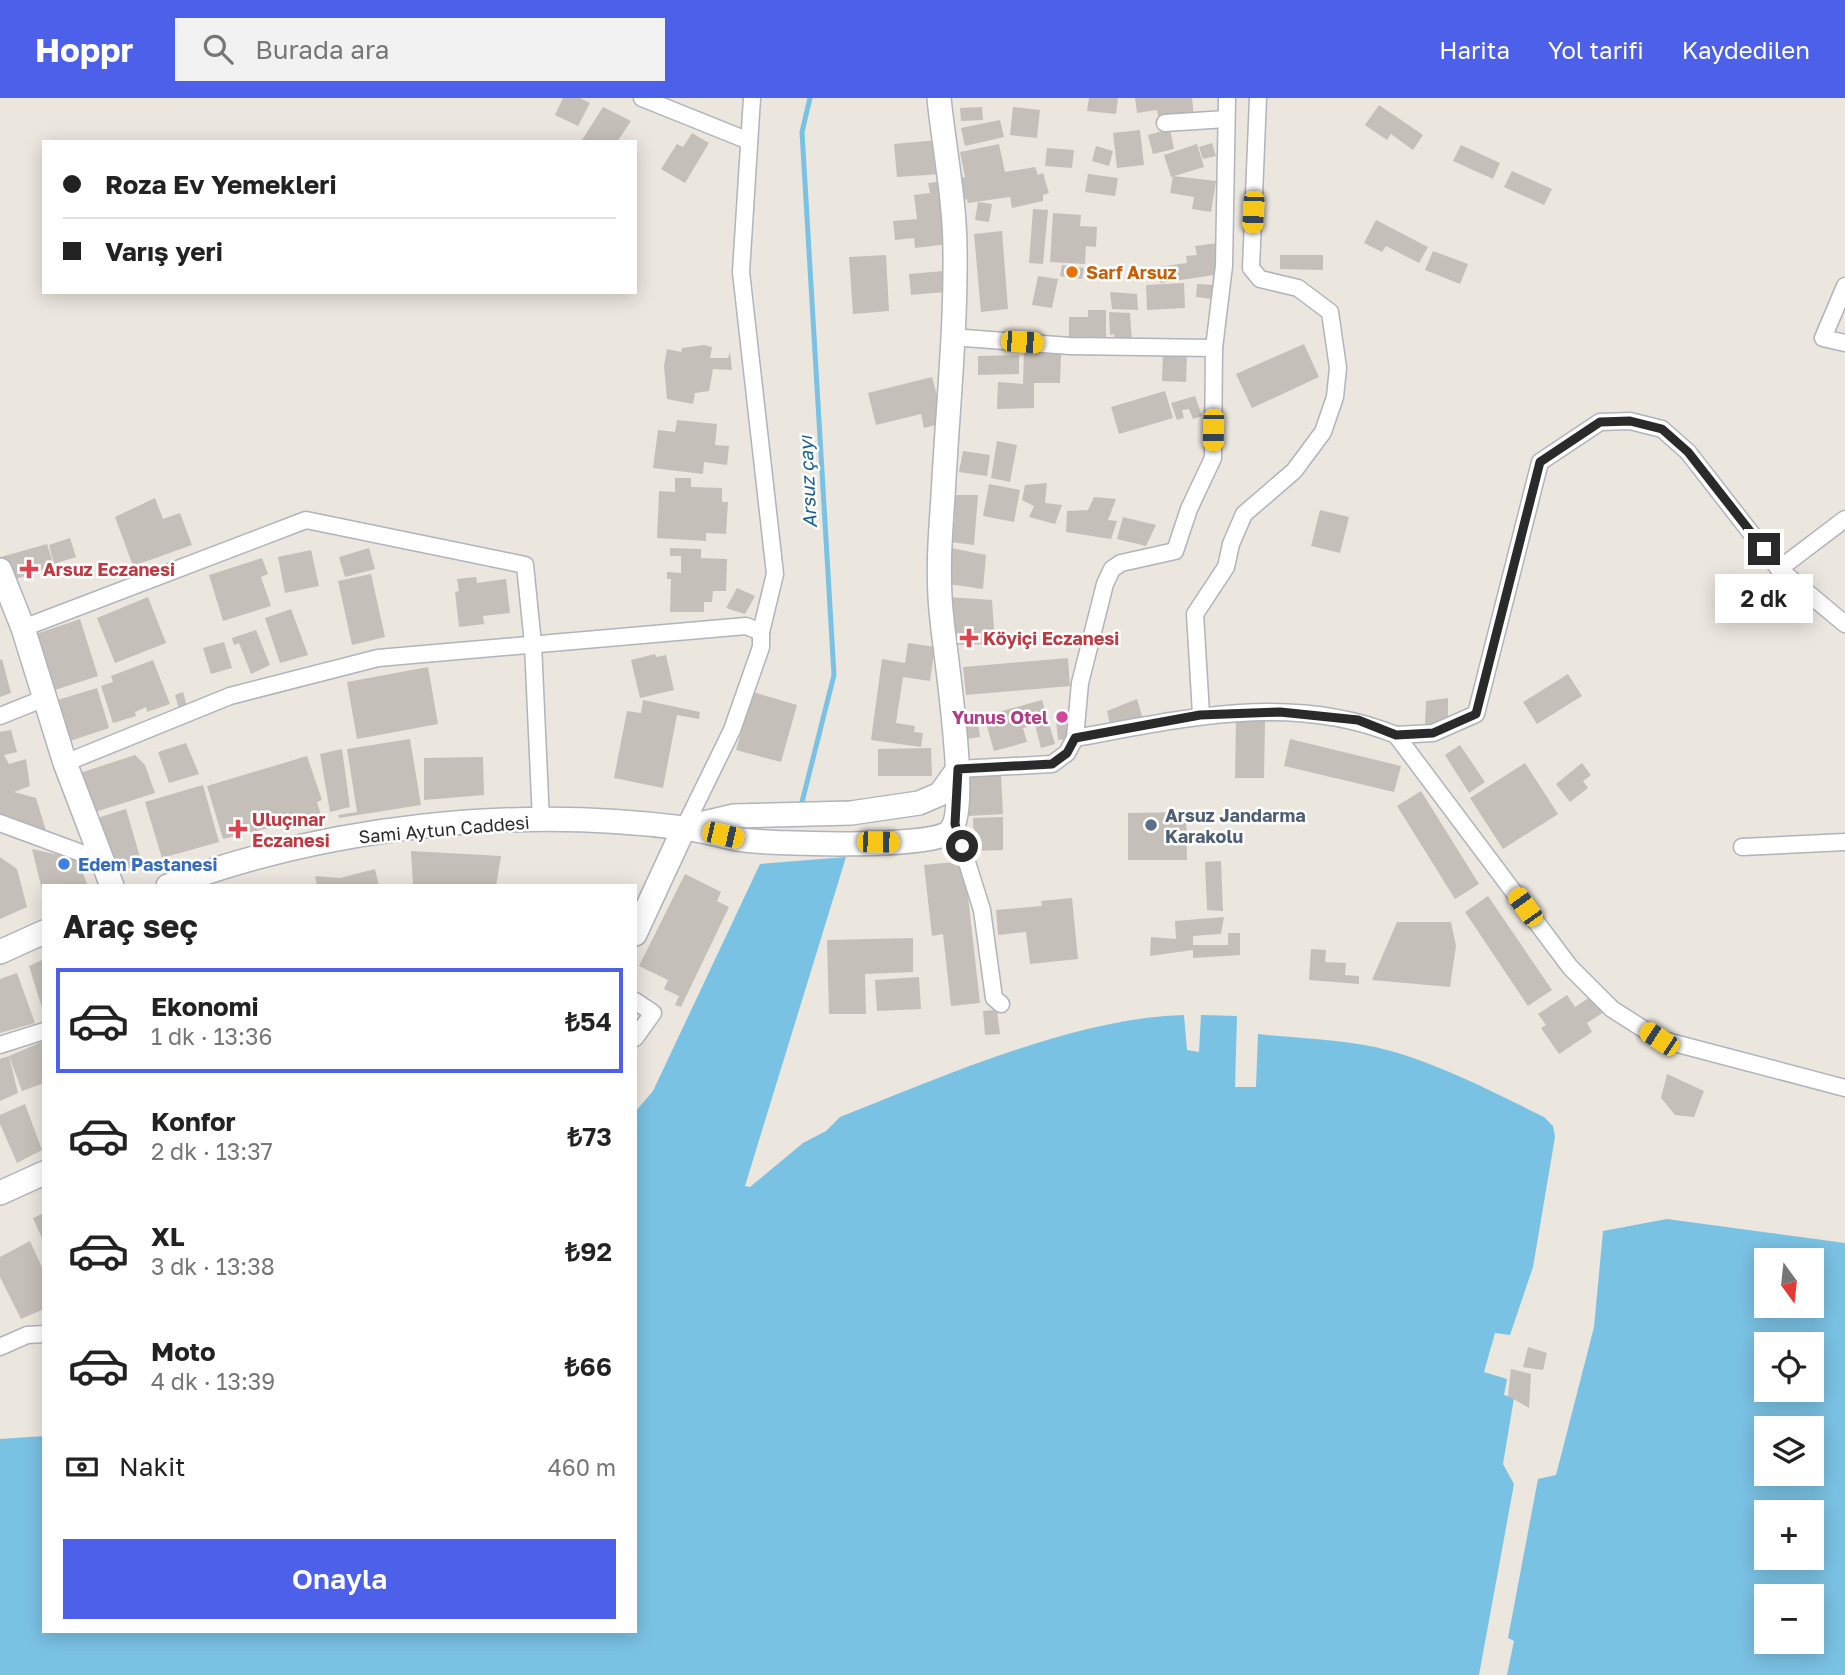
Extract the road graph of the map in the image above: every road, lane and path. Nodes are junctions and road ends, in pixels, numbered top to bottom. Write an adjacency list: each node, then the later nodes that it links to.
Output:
1 (642, 98): 8 (street)
2 (752, 98): 8 (street)
3 (939, 98): 10 (main road)
4 (1227, 98): 6 (street)
5 (1258, 98): 21 (street)
6 (1226, 119): 7 (street); 12 (street)
7 (1165, 123)
8 (749, 141): 18 (street)
9 (1845, 286): 11 (street)
10 (951, 337): 12 (street); 26 (main road)
11 (1845, 343)
12 (1214, 348): 24 (street)
13 (1845, 519): 14 (street)
14 (1779, 569): 16 (street); 23 (street)
15 (0, 570): 17 (main road)
16 (1845, 624)
17 (23, 628): 19 (street); 20 (main road)
18 (761, 632): 19 (street); 30 (street)
19 (533, 644): 25 (street); 27 (street)
20 (45, 698): 22 (street); 25 (main road)
21 (1200, 715): 23 (street); 24 (street)
22 (0, 716)
23 (1396, 735): 44 (street)
24 (1075, 738): 26 (street)
25 (65, 763): 33 (main road)
26 (958, 769): 29 (main road); 30 (main road)
27 (541, 821): 30 (main road, Sami Aytun Caddesi); 35 (main road, Sami Aytun Caddesi)
28 (0, 823): 33 (street)
29 (955, 824): 30 (main road); 40 (street)
30 (684, 828): 36 (main road)
31 (1845, 842): 32 (street)
32 (1742, 848)
33 (103, 861): 34 (main road)
34 (111, 884)
35 (174, 884)
36 (637, 930)
37 (42, 933): 38 (main road)
38 (0, 952)
39 (637, 1002): 42 (street)
40 (1001, 1004)
41 (42, 1032): 43 (street)
42 (637, 1035)
43 (0, 1045)
44 (1845, 1088)
45 (42, 1174): 46 (main road)
46 (0, 1193)
47 (42, 1334): 48 (street)
48 (0, 1347)

